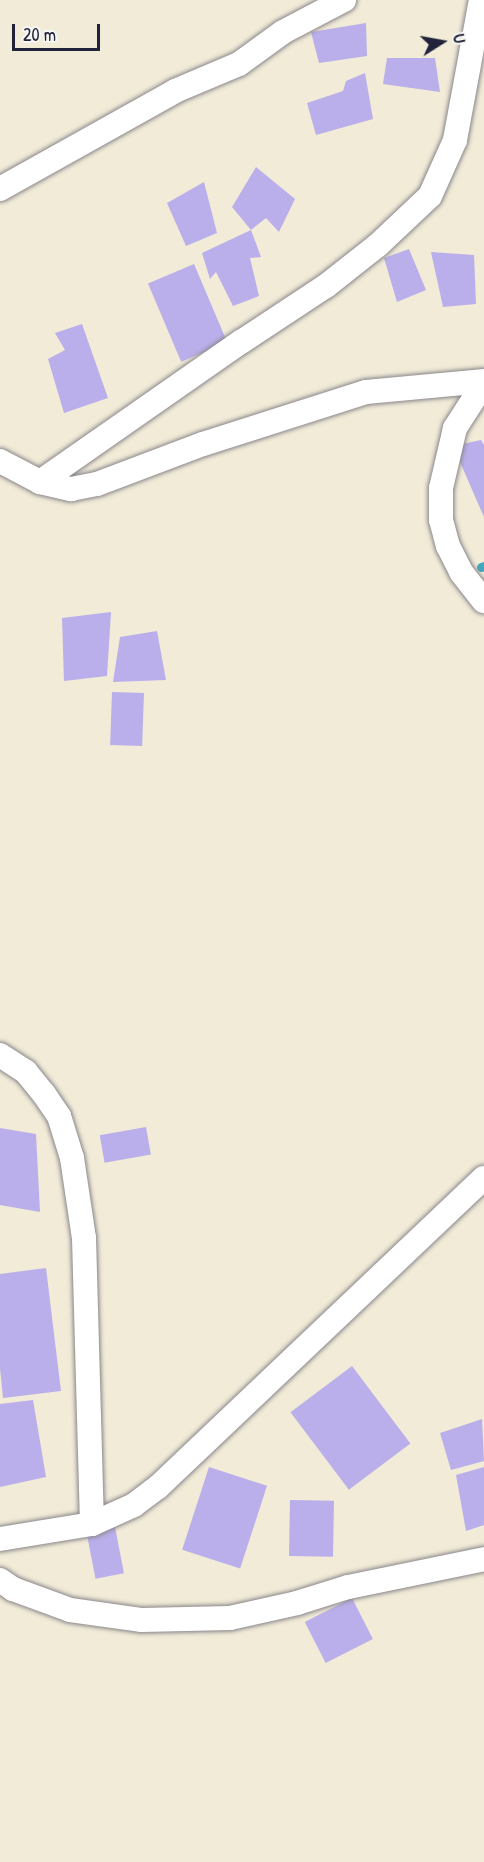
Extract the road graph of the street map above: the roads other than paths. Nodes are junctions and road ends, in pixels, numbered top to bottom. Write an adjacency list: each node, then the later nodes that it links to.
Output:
1 (344, 0): 3 (street)
2 (481, 0): 6 (street)
3 (0, 189)
4 (484, 382): 6 (street); 7 (street)
5 (0, 461): 6 (street)
6 (40, 482)
7 (484, 601)
8 (0, 1055): 10 (street)
9 (484, 1178): 10 (street)
10 (92, 1524): 11 (street)
11 (0, 1539)
12 (484, 1559): 13 (street)
13 (0, 1580)

